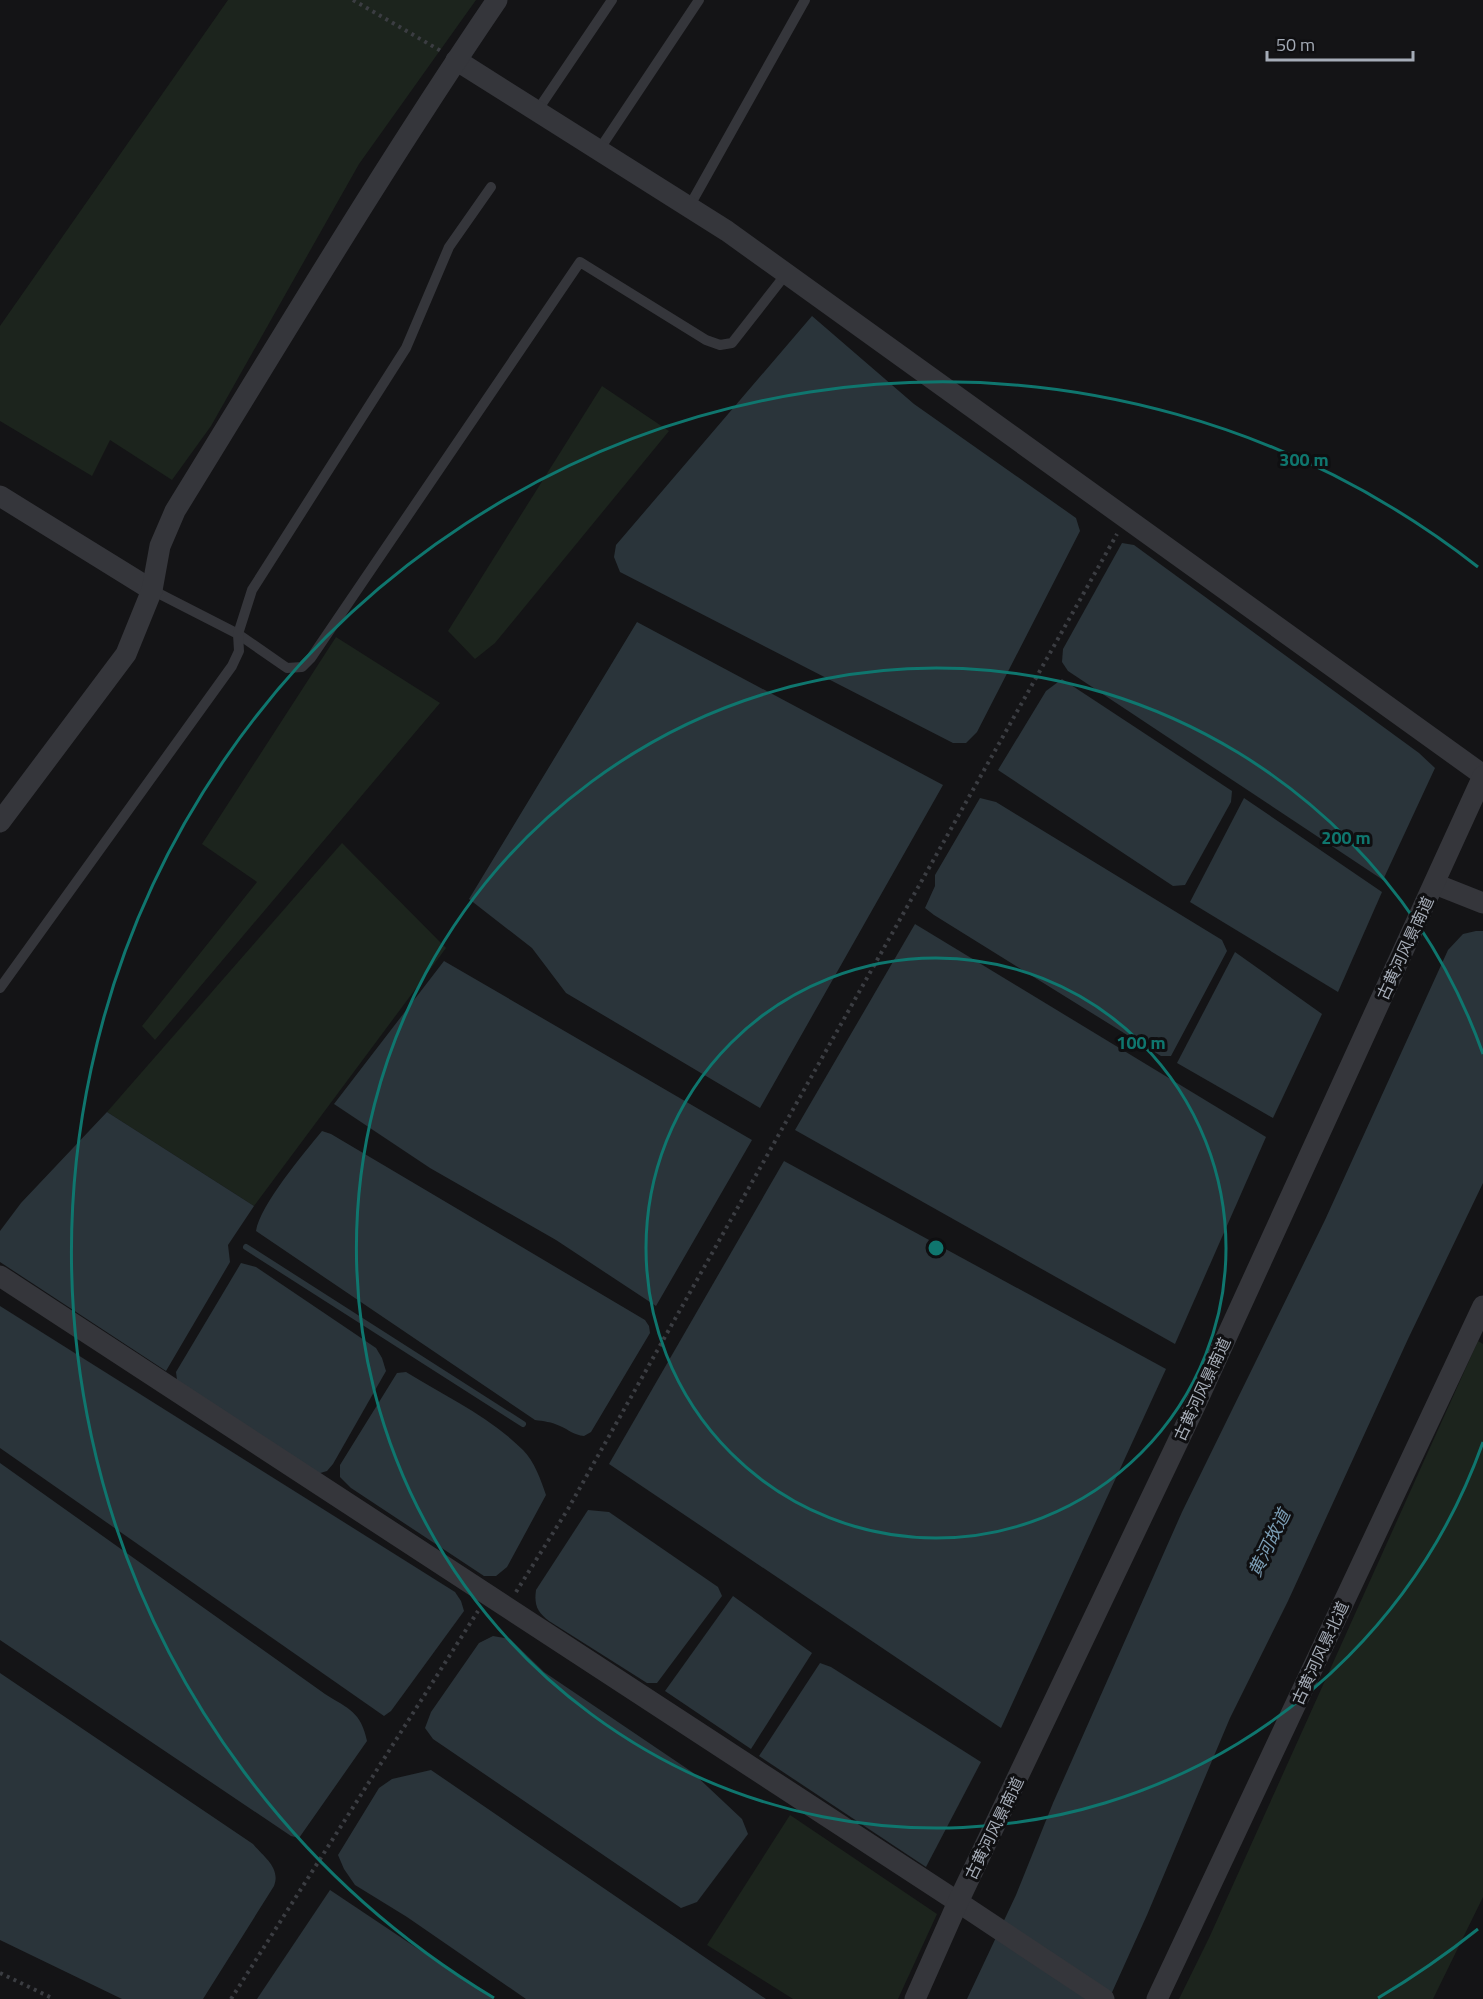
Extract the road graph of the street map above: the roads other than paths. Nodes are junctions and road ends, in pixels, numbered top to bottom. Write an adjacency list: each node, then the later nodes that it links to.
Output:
1 (497, 0): 5 (street)
2 (612, 0): 6 (lane)
3 (699, 0): 7 (lane)
4 (804, 0): 9 (lane)
5 (456, 60): 6 (street); 12 (street)
6 (537, 111): 7 (street)
7 (598, 150): 9 (street)
8 (491, 187): 13 (lane)
9 (689, 207): 10 (street)
10 (786, 274): 13 (lane); 14 (street)
11 (2, 501): 12 (street)
12 (152, 590): 13 (lane); 15 (street)
13 (238, 634): 18 (lane)
14 (1483, 776): 16 (street, 古黄河风景南道)
15 (0, 822)
16 (1435, 884): 17 (street); 21 (street, 古黄河风景南道)
17 (1483, 903)
18 (0, 988)
19 (0, 1276): 21 (street)
20 (1483, 1306): 24 (street, 古黄河风景北道)
21 (967, 1907): 22 (street, 古黄河风景南道); 23 (street)
22 (915, 1999)
23 (1104, 1999)
24 (1157, 1999)

